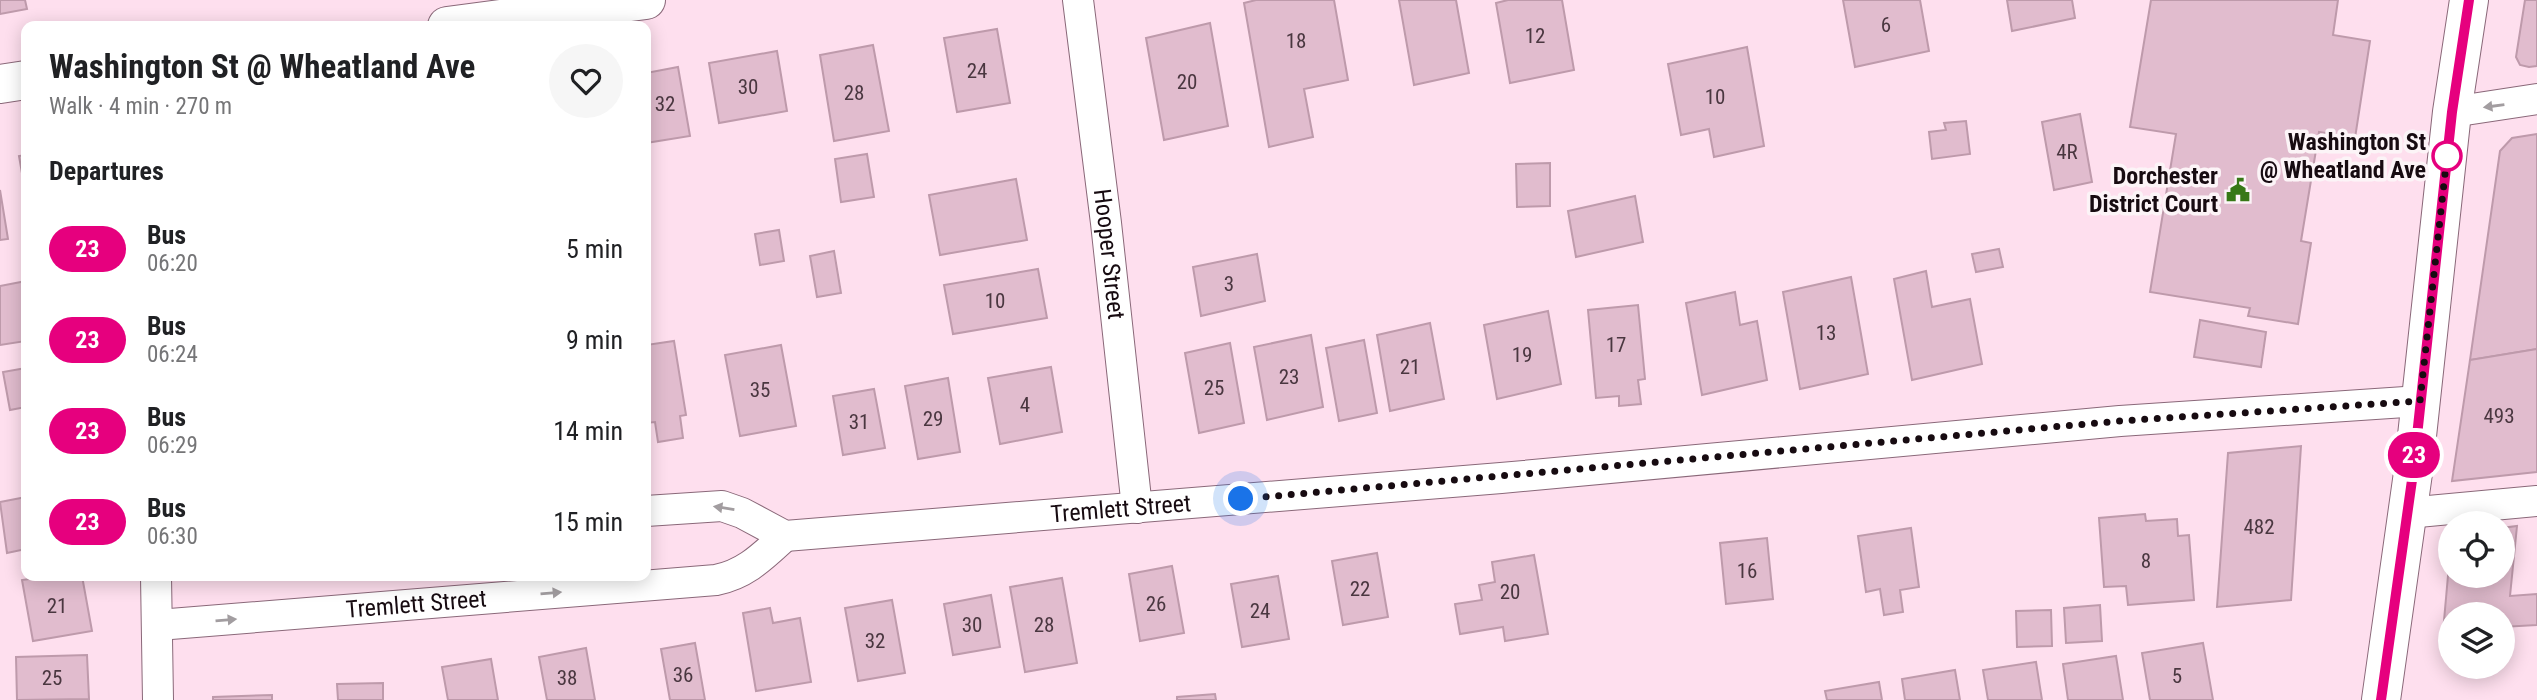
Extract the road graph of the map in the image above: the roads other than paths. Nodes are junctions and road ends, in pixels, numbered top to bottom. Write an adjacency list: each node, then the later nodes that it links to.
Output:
1 (646, 0): 4 (main road)
2 (1078, 0): 12 (street, Hooper Street)
3 (2469, 0): 9 (main road)
4 (537, 7): 5 (main road)
5 (471, 21)
6 (21, 81): 7 (main road)
7 (0, 84)
8 (2537, 99): 9 (street, one-way to 9)
9 (2452, 112): 10 (main road)
10 (2420, 401): 12 (street, Tremlett Street); 14 (main road)
11 (2537, 502): 14 (street)
12 (1137, 508): 15 (street, Tremlett Street)
13 (651, 511): 15 (street, one-way to 13)
14 (2407, 513): 22 (main road)
15 (785, 536): 18 (street, Tremlett Street, one-way to 15)
16 (156, 581): 20 (street)
17 (643, 581): 19 (street, Tremlett Street, one-way to 17)
18 (651, 581)
19 (504, 586): 20 (street, Tremlett Street, one-way to 19)
20 (158, 625): 21 (street)
21 (158, 700)
22 (2381, 700)

